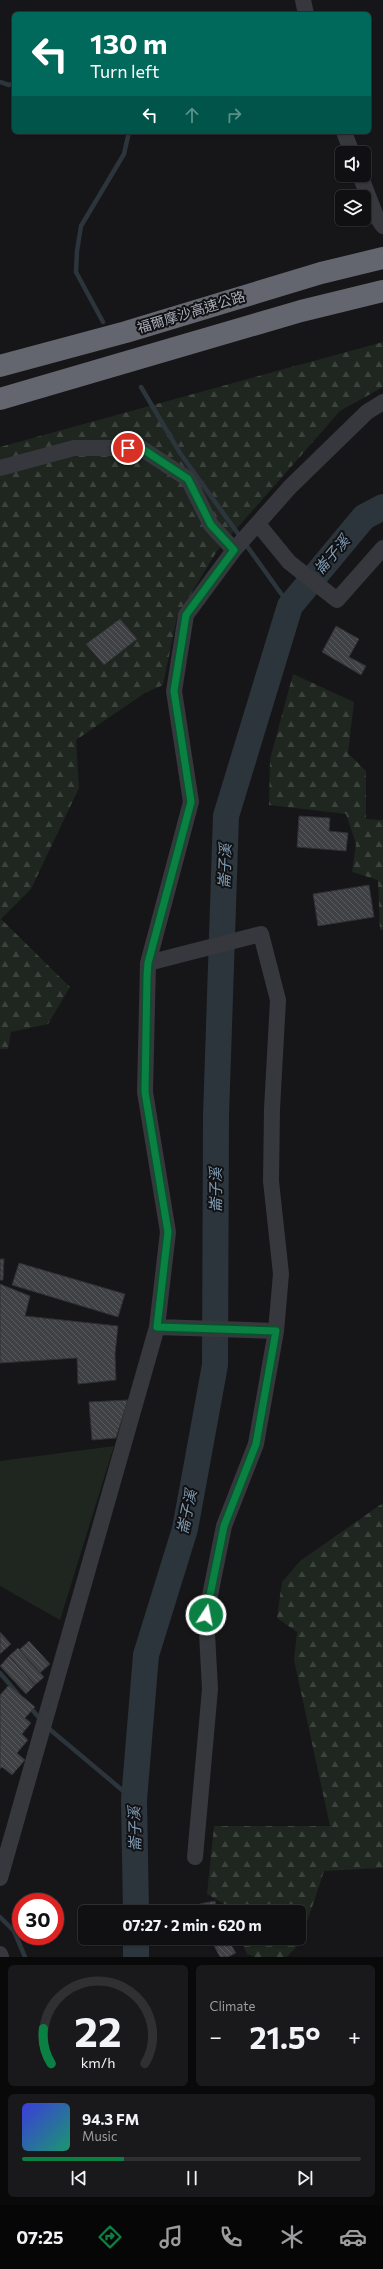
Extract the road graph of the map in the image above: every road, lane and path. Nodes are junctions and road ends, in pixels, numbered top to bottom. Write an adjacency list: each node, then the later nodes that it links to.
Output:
1 (303, 0): 2 (street)
2 (306, 12)
3 (345, 134): 4 (street)
4 (349, 146)
5 (363, 182): 6 (street)
6 (383, 226)
7 (383, 258): 9 (highway, 福爾摩沙高速公路)
8 (383, 291): 10 (highway, 福爾摩沙高速公路)
9 (0, 366)
10 (0, 399)
11 (383, 402): 13 (street)
12 (0, 468): 15 (street)
13 (258, 524): 14 (street); 15 (street)
14 (383, 548)
15 (234, 550): 16 (street)
16 (148, 963): 17 (street); 18 (street)
17 (157, 1327): 18 (street); 20 (street)
18 (276, 1331): 19 (street)
19 (195, 1857)
20 (0, 1878)
21 (0, 1954): 22 (street)
22 (1, 1957)

